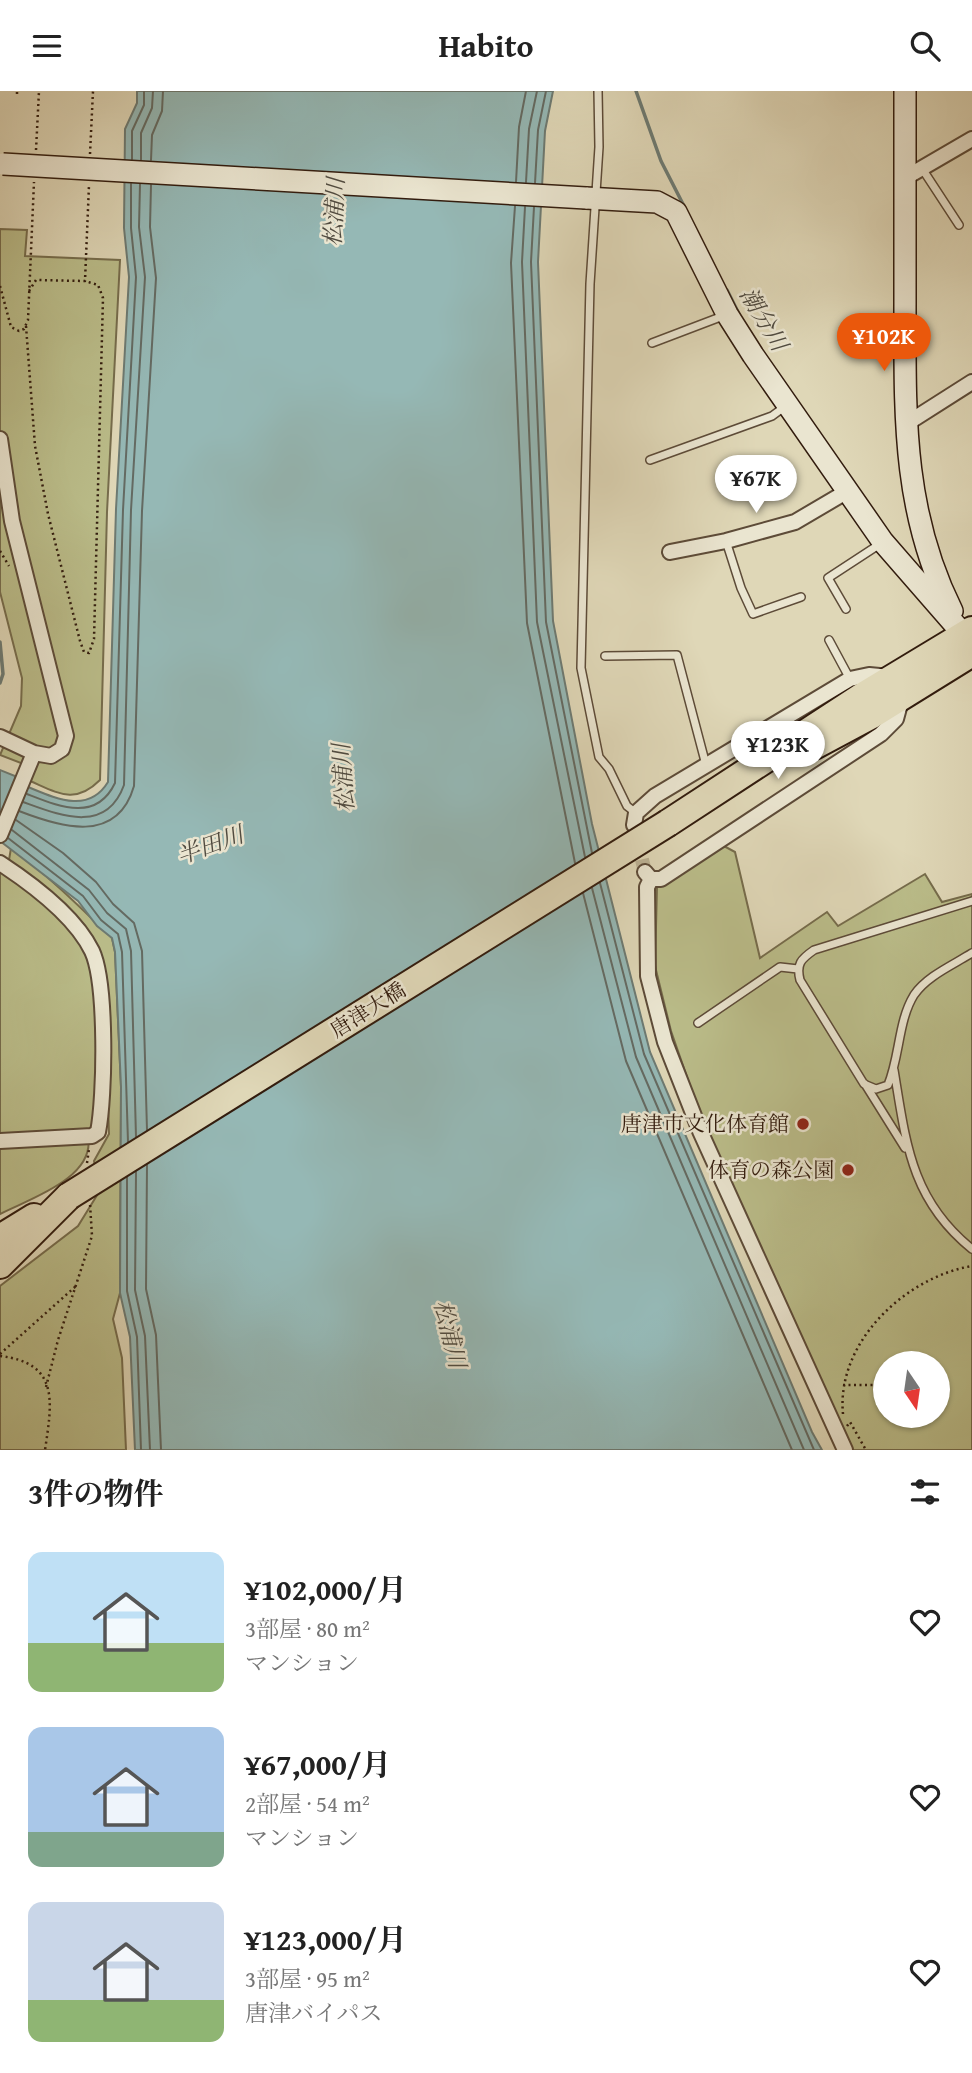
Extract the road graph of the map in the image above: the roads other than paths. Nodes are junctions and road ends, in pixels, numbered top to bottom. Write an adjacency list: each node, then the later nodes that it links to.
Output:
1 (598, 91): 6 (lane)
2 (905, 91): 5 (street)
3 (972, 139): 5 (street)
4 (1, 164): 6 (street, bridge)
5 (914, 174): 7 (lane); 12 (street)
6 (592, 199): 8 (street); 29 (lane)
7 (959, 225)
8 (723, 300): 9 (lane); 11 (street)
9 (652, 343)
10 (972, 382): 12 (street)
11 (787, 405): 14 (lane); 15 (street)
12 (906, 424): 22 (street)
13 (0, 439): 27 (street)
14 (650, 460)
15 (846, 492): 16 (street); 17 (street)
16 (726, 541): 18 (street); 19 (lane)
17 (883, 542): 20 (lane); 22 (street)
18 (670, 552)
19 (801, 597)
20 (846, 609)
21 (829, 640): 24 (lane)
22 (970, 642): 25 (highway, 唐津大橋)
23 (605, 656): 28 (lane)
24 (850, 679): 25 (street); 28 (street)
25 (898, 687): 40 (highway, 唐津大橋, bridge); 45 (street)
26 (0, 737): 27 (street)
27 (34, 753): 30 (street)
28 (706, 765): 29 (street)
29 (635, 819)
30 (0, 835)
31 (0, 863): 38 (street)
32 (972, 901): 34 (lane)
33 (972, 953): 36 (lane)
34 (797, 969): 35 (lane); 37 (lane)
35 (698, 1023)
36 (894, 1070): 37 (lane); 39 (lane)
37 (864, 1084): 39 (lane)
38 (0, 1141)
39 (908, 1153): 43 (lane)
40 (69, 1196): 41 (highway); 42 (highway); 44 (highway)
41 (0, 1226)
42 (0, 1238)
43 (972, 1249)
44 (0, 1265)
45 (845, 1450)

